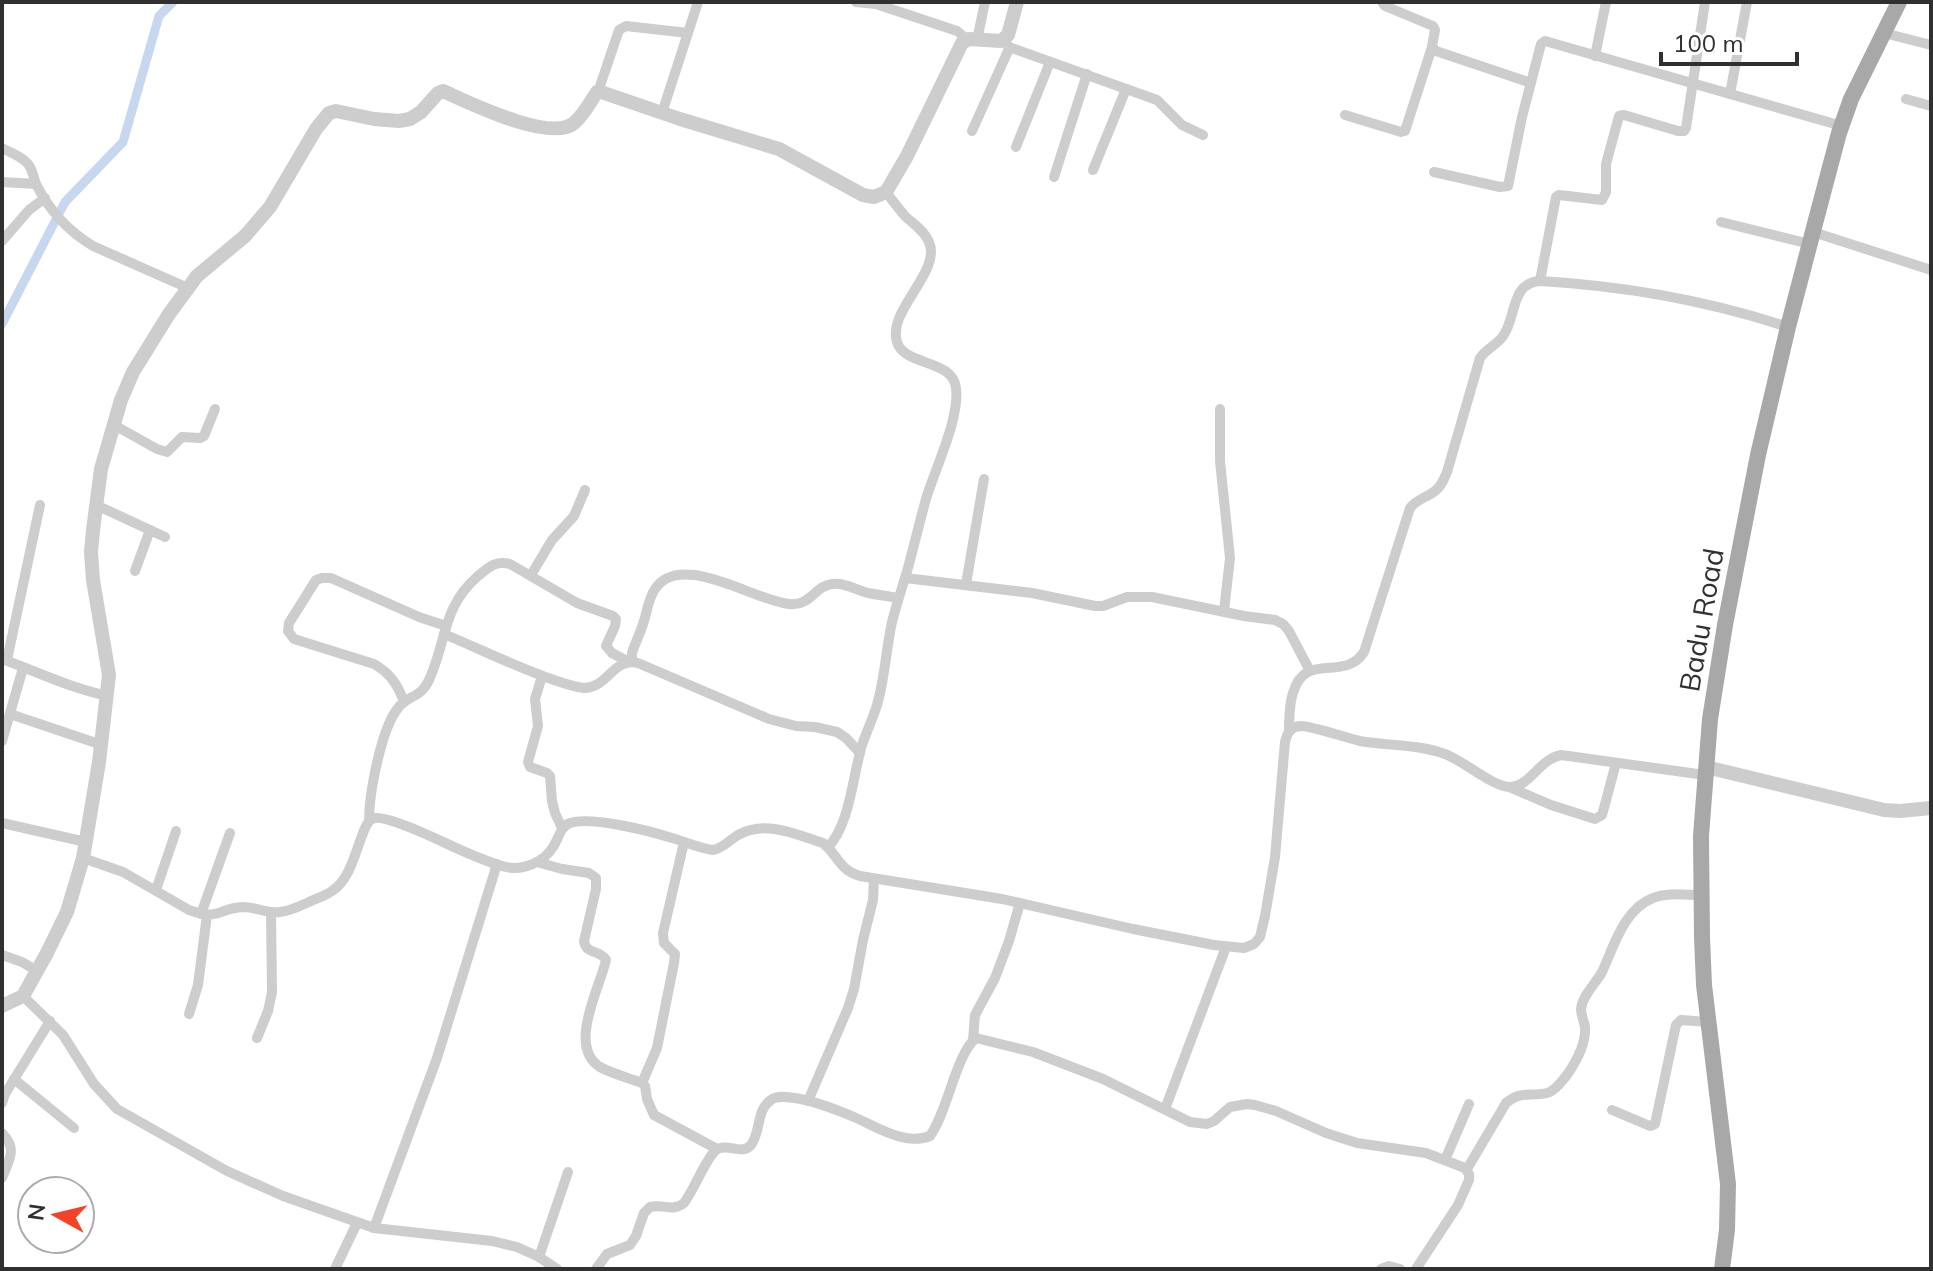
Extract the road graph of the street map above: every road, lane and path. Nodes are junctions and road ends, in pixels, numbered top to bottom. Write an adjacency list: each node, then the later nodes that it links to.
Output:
1 (698, 2): 11 (street)
2 (856, 2): 3 (street)
3 (871, 2): 13 (street)
4 (985, 2): 13 (street)
5 (1017, 2): 14 (street)
6 (1382, 2): 16 (street)
7 (1606, 2): 17 (street)
8 (1705, 2): 21 (street)
9 (1747, 2): 24 (street)
10 (1899, 2): 12 (main road, Badu Road)
11 (688, 33): 23 (street); 27 (street)
12 (1884, 33): 15 (street); 29 (main road, Badu Road)
13 (972, 40): 14 (street); 39 (street)
14 (1006, 43): 18 (street); 30 (street)
15 (1931, 45)
16 (1432, 47): 20 (street); 28 (street)
17 (1595, 56): 20 (street); 21 (street)
18 (1050, 62): 19 (street); 32 (street)
19 (1087, 74): 22 (street); 36 (street)
20 (1531, 83): 35 (street)
21 (1694, 84): 24 (street); 45 (street)
22 (1126, 89): 31 (street); 34 (street)
23 (598, 92): 27 (street); 46 (street)
24 (1730, 94): 29 (street)
25 (1906, 99): 26 (street)
26 (1931, 106)
27 (662, 113): 39 (street)
28 (1345, 115)
29 (1842, 126): 42 (main road, Badu Road)
30 (972, 131)
31 (1203, 135)
32 (1016, 147)
33 (2, 148): 38 (street)
34 (1093, 170)
35 (1434, 172)
36 (1054, 177)
37 (2, 182): 38 (street)
38 (36, 184): 40 (street)
39 (886, 192): 59 (street)
40 (47, 202): 43 (street); 46 (street)
41 (1721, 222): 42 (street)
42 (1811, 238): 44 (street); 47 (main road, Badu Road)
43 (2, 241)
44 (1931, 270)
45 (1540, 281): 47 (street); 67 (street)
46 (188, 288): 50 (street)
47 (1788, 327): 77 (main road, Badu Road)
48 (215, 409): 50 (street)
49 (1220, 409): 62 (street)
50 (114, 425): 54 (street)
51 (984, 479): 60 (street)
52 (585, 490): 58 (street)
53 (40, 505): 64 (street)
54 (96, 505): 55 (street); 69 (street)
55 (150, 530): 56 (street); 57 (street)
56 (165, 537)
57 (135, 571)
58 (531, 575): 63 (street); 65 (street)
59 (905, 578): 60 (street); 61 (street)
60 (966, 584): 62 (street)
61 (898, 598): 65 (street); 75 (street)
62 (1224, 611): 67 (street)
63 (445, 630): 68 (street); 70 (street); 70 (street)
64 (4, 660): 66 (street)
65 (630, 661): 68 (street); 75 (street)
66 (23, 668): 69 (street); 71 (street)
67 (1309, 669): 72 (street)
68 (542, 676): 82 (street)
69 (108, 696): 74 (street)
70 (404, 702): 80 (street)
71 (10, 714): 73 (street); 74 (street)
72 (1289, 731): 78 (street); 97 (street)
73 (2, 741)
74 (102, 745): 85 (street)
75 (860, 753): 87 (street)
76 (1616, 763): 77 (street); 78 (street); 78 (street)
77 (1706, 771): 79 (street); 93 (main road, Badu Road)
78 (1507, 787)
79 (1931, 808)
80 (369, 821): 90 (street); 95 (street)
81 (2, 823): 85 (street)
82 (562, 828): 86 (street); 89 (street)
83 (176, 831): 92 (street)
84 (230, 833): 96 (street)
85 (86, 842): 88 (street)
86 (684, 842): 87 (street); 108 (street)
87 (828, 847): 91 (street)
88 (83, 858): 92 (street); 99 (street)
89 (537, 862): 90 (street); 108 (street)
90 (497, 864): 122 (street)
91 (874, 879): 94 (street); 109 (street)
92 (156, 890): 96 (street)
93 (1702, 895): 104 (main road, Badu Road); 118 (street)
94 (1020, 903): 97 (street); 106 (street)
95 (271, 912): 96 (street); 105 (street)
96 (204, 915): 102 (street)
97 (1226, 947): 112 (street)
98 (2, 955): 99 (street)
99 (37, 971): 100 (street)
100 (23, 996): 101 (street); 103 (street)
101 (2, 1006)
102 (189, 1014)
103 (50, 1021): 107 (street); 121 (street)
104 (1708, 1022): 113 (street); 130 (main road, Badu Road)
105 (257, 1038)
106 (973, 1040): 109 (street); 112 (street)
107 (14, 1079): 110 (street); 114 (street)
108 (642, 1083): 116 (street)
109 (808, 1101): 116 (street)
110 (2, 1103)
111 (1469, 1104): 117 (street)
112 (1165, 1109): 117 (street)
113 (1612, 1110)
114 (74, 1128)
115 (2, 1133): 120 (street)
116 (717, 1149): 126 (street)
117 (1445, 1160): 118 (street)
118 (1467, 1169): 129 (street)
119 (568, 1172): 123 (street)
120 (2, 1178)
121 (357, 1223): 122 (street); 124 (street)
122 (374, 1228): 123 (street)
123 (539, 1257): 125 (street)
124 (335, 1269)
125 (557, 1269)
126 (596, 1269)
127 (1381, 1269): 128 (street)
128 (1400, 1269)
129 (1416, 1269)
130 (1722, 1269)

